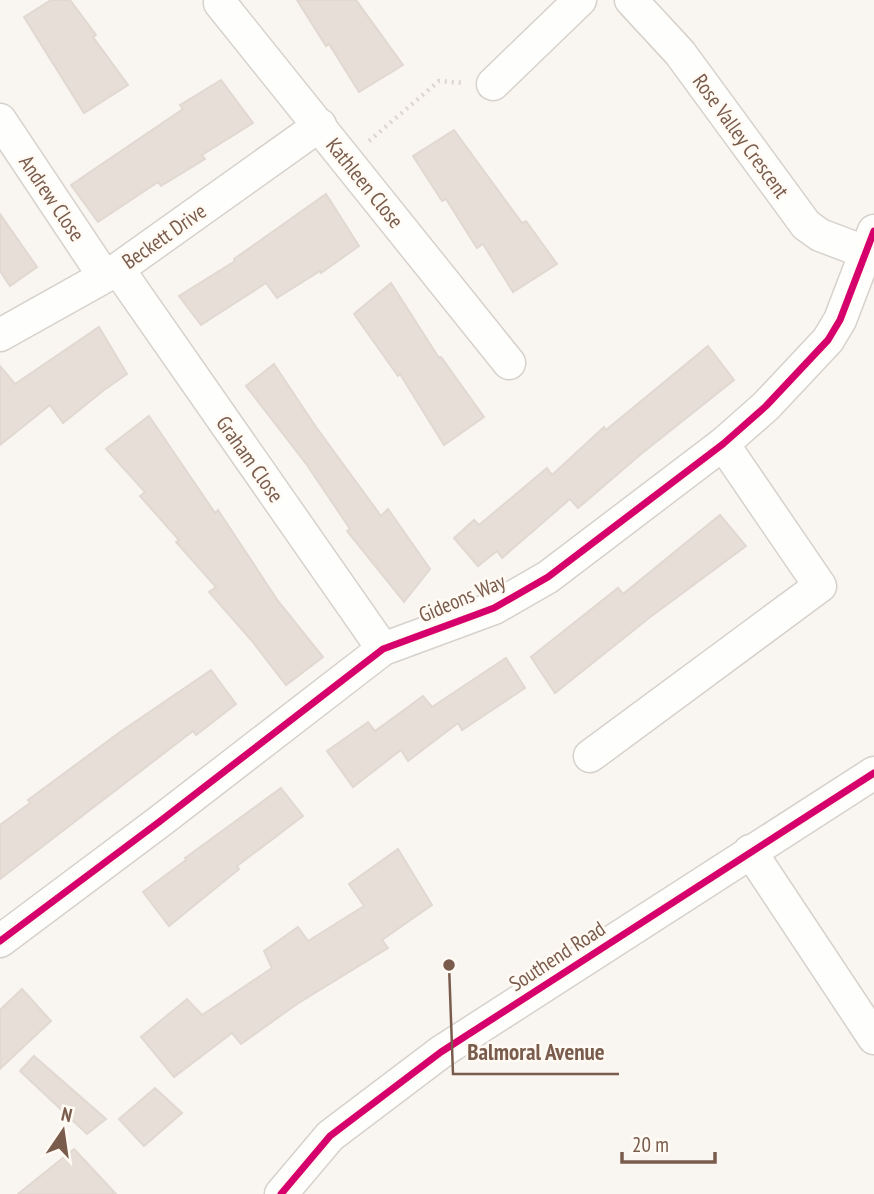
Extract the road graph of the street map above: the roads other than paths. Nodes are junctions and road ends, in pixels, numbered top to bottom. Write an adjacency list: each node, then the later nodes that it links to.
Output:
1 (580, 0): 4 (street)
2 (631, 0): 7 (street, Rose Valley Crescent)
3 (220, 3): 6 (street, Kathleen Close)
4 (493, 84)
5 (0, 120): 8 (street, Andrew Close)
6 (320, 125): 8 (street, Beckett Drive); 10 (street, Kathleen Close)
7 (869, 242): 11 (street, Gideons Way)
8 (111, 273): 9 (street, Beckett Drive); 12 (street, Graham Close)
9 (0, 335)
10 (509, 363)
11 (723, 444): 12 (street, Gideons Way); 13 (street)
12 (383, 649): 16 (street, Gideons Way)
13 (590, 756)
14 (874, 773): 15 (street, Southend Road)
15 (750, 851): 17 (street); 18 (street, Southend Road)
16 (0, 941)
17 (874, 1038)
18 (281, 1194)

